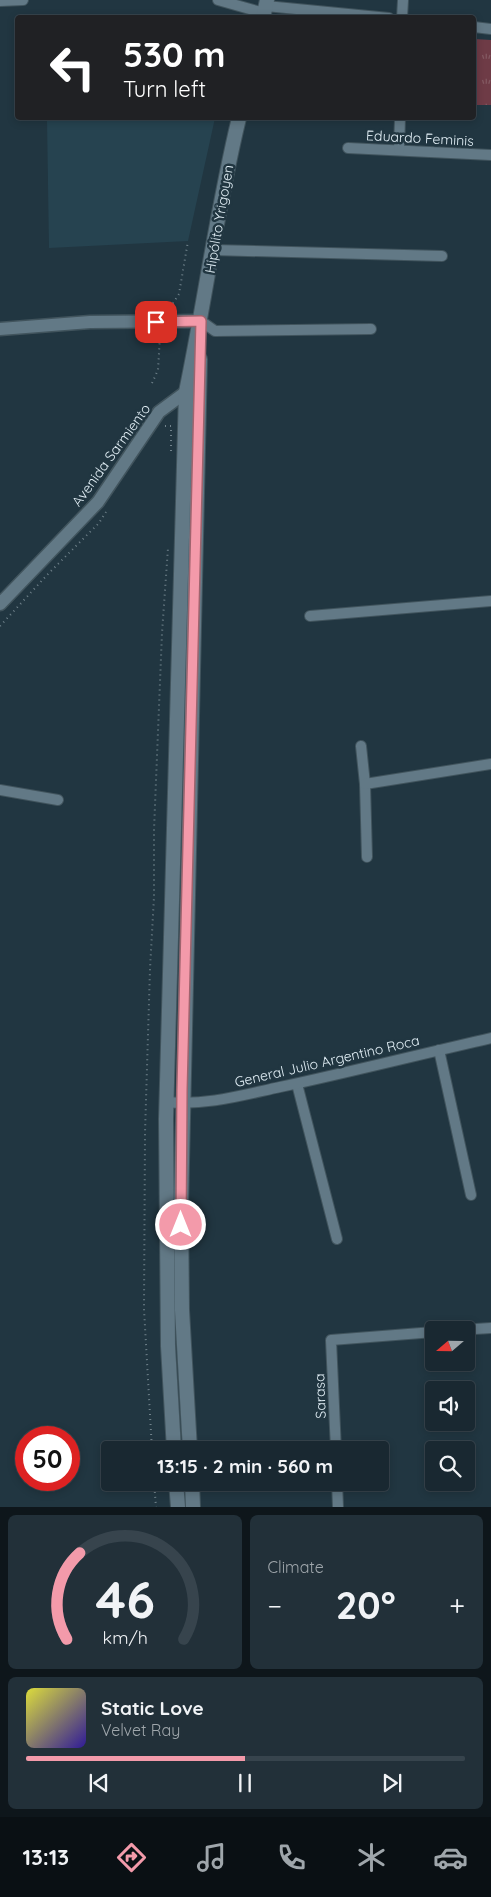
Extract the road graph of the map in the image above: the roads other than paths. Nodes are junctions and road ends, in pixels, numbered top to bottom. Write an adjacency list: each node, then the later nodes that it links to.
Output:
1 (23, 0): 4 (street)
2 (218, 0): 5 (street)
3 (402, 0): 7 (street)
4 (0, 1)
5 (265, 9): 6 (street)
6 (348, 15)
7 (402, 15)
8 (476, 27): 9 (street)
9 (491, 30)
10 (238, 120): 15 (main road, Hipólito Yrigoyen)
11 (400, 120): 13 (street)
12 (348, 148): 13 (street, Eduardo Feminis)
13 (399, 150): 14 (street, Eduardo Feminis)
14 (491, 155)
15 (213, 250): 16 (street); 17 (main road, Hipólito Yrigoyen)
16 (442, 256)
17 (201, 321): 18 (street); 19 (street); 20 (main road, Hipólito Yrigoyen)
18 (371, 329)
19 (0, 330)
20 (192, 391): 22 (street, Avenida Sarmiento); 29 (main road, Hipólito Yrigoyen)
21 (491, 601): 23 (street)
22 (0, 604)
23 (310, 616)
24 (361, 746): 26 (street)
25 (491, 764): 26 (street)
26 (365, 784): 30 (street)
27 (0, 790): 28 (street)
28 (58, 800)
29 (182, 820): 34 (main road); 35 (main road)
30 (368, 857)
31 (491, 1038): 32 (street, General Julio Argentino Roca)
32 (439, 1050): 33 (street, General Julio Argentino Roca); 36 (street)
33 (297, 1084): 35 (street, General Julio Argentino Roca); 37 (street)
34 (167, 1102): 35 (street, General Julio Argentino Roca); 41 (main road)
35 (182, 1104): 42 (main road)
36 (471, 1194)
37 (338, 1239)
38 (491, 1328): 39 (street)
39 (475, 1329)
40 (425, 1333): 43 (street, Sarasa)
41 (173, 1441)
42 (189, 1441)
43 (336, 1441)
44 (177, 1491): 47 (main road)
45 (192, 1491): 48 (main road)
46 (337, 1491): 49 (street)
47 (178, 1507)
48 (193, 1507)
49 (338, 1507)

